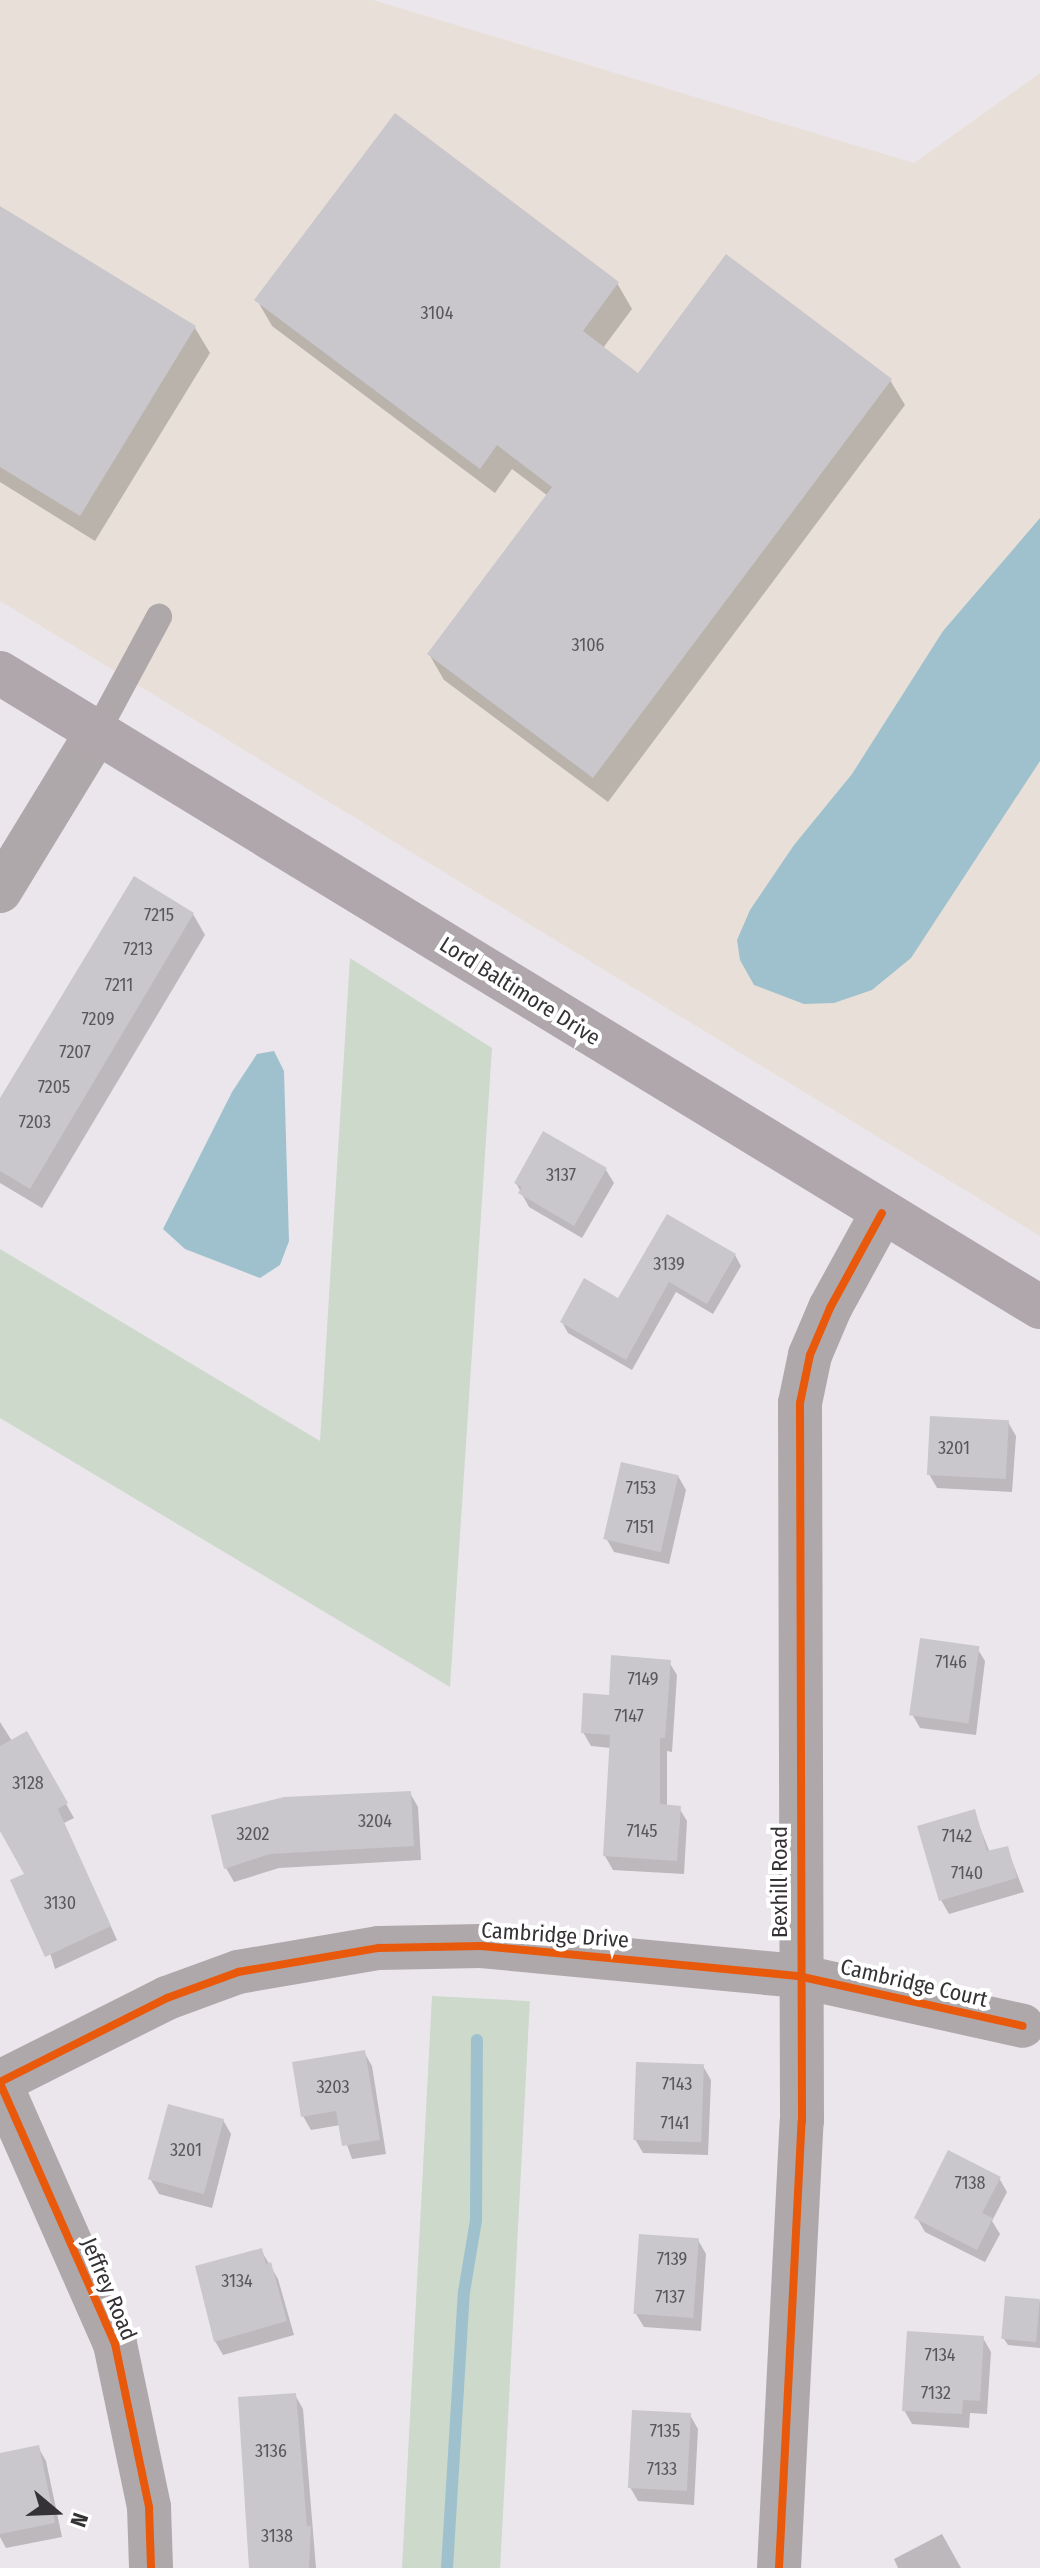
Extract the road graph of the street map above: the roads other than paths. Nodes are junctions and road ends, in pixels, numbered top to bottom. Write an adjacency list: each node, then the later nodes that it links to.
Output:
1 (159, 617): 3 (lane)
2 (0, 673): 3 (main road, Lord Baltimore Drive)
3 (97, 732): 4 (street); 5 (main road, Lord Baltimore Drive)
4 (0, 891)
5 (882, 1213): 6 (main road, Lord Baltimore Drive); 7 (street, Bexhill Road)
6 (1040, 1307)
7 (798, 1976): 8 (street, Cambridge Court); 9 (street, Cambridge Drive); 11 (street, Bexhill Road)
8 (1023, 2026)
9 (0, 2083): 10 (street, Jeffrey Road)
10 (151, 2568)
11 (779, 2568)

